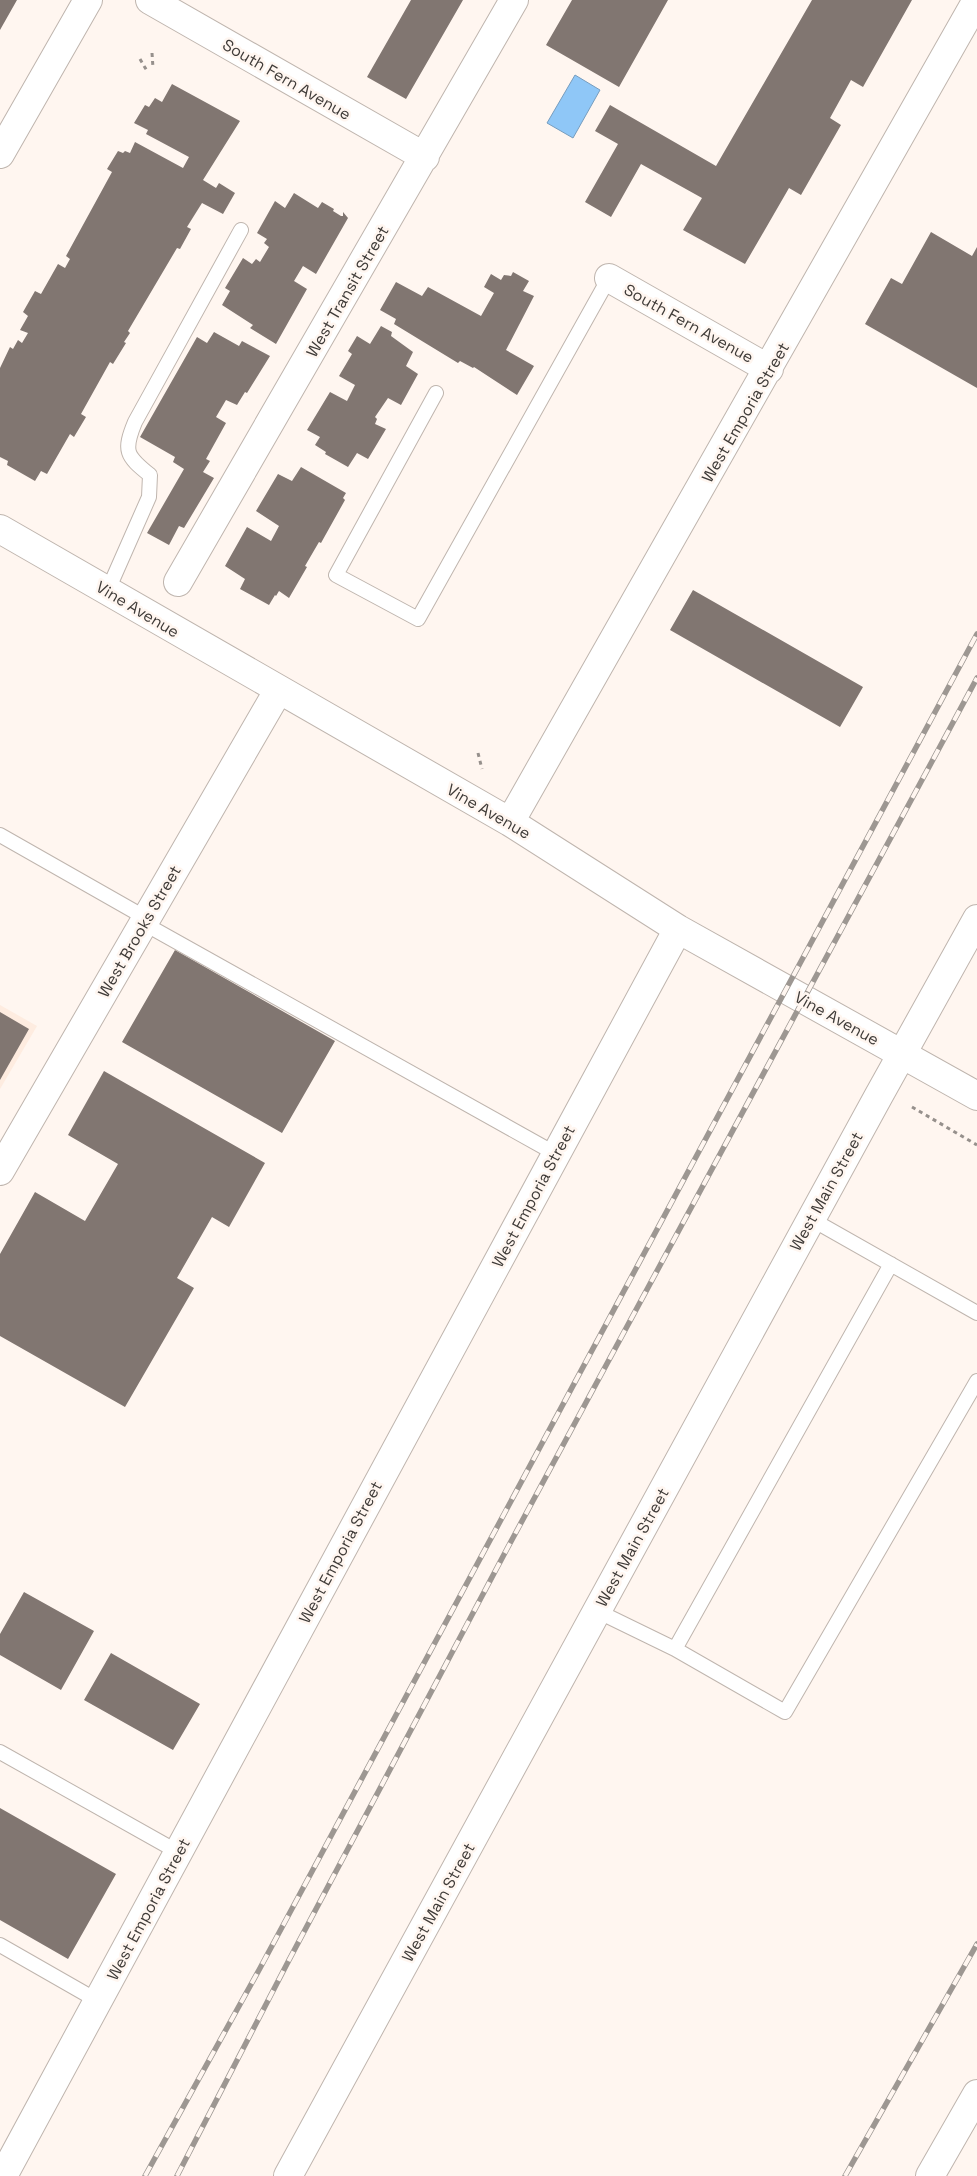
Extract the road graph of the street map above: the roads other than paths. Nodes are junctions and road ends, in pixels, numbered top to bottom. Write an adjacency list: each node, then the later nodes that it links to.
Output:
1 (88, 0): 5 (street)
2 (150, 0): 6 (street, South Fern Avenue)
3 (514, 0): 6 (street, West Transit Street)
4 (977, 0): 9 (street, West Emporia Street)
5 (0, 154)
6 (425, 157): 12 (street, West Transit Street)
7 (241, 230): 13 (lane)
8 (609, 278): 9 (street, South Fern Avenue); 10 (lane)
9 (769, 368): 15 (street, West Emporia Street)
10 (436, 393)
11 (0, 529): 13 (street, Vine Avenue)
12 (178, 582)
13 (108, 590): 14 (street, Vine Avenue)
14 (278, 691): 15 (street, Vine Avenue); 18 (street, West Brooks Street)
15 (510, 822): 19 (street, Vine Avenue)
16 (0, 835): 18 (lane)
17 (977, 919): 20 (street, West Main Street)
18 (145, 921): 22 (lane); 23 (street, West Brooks Street)
19 (678, 929): 20 (street, Vine Avenue); 22 (street, West Emporia Street)
20 (901, 1054): 21 (street, Vine Avenue); 24 (street, West Main Street)
21 (977, 1096)
22 (556, 1154): 31 (street, West Emporia Street)
23 (0, 1171)
24 (811, 1218): 25 (lane); 28 (street, West Main Street)
25 (892, 1264): 26 (lane); 29 (lane)
26 (977, 1313)
27 (977, 1381): 29 (lane)
28 (597, 1611): 29 (lane); 36 (street, West Main Street)
29 (675, 1648)
30 (0, 1752): 31 (lane)
31 (178, 1852): 33 (street, West Emporia Street)
32 (0, 1945): 33 (lane)
33 (98, 2001): 35 (street, West Emporia Street)
34 (977, 2094): 37 (street)
35 (3, 2176)
36 (288, 2176)
37 (930, 2176)

